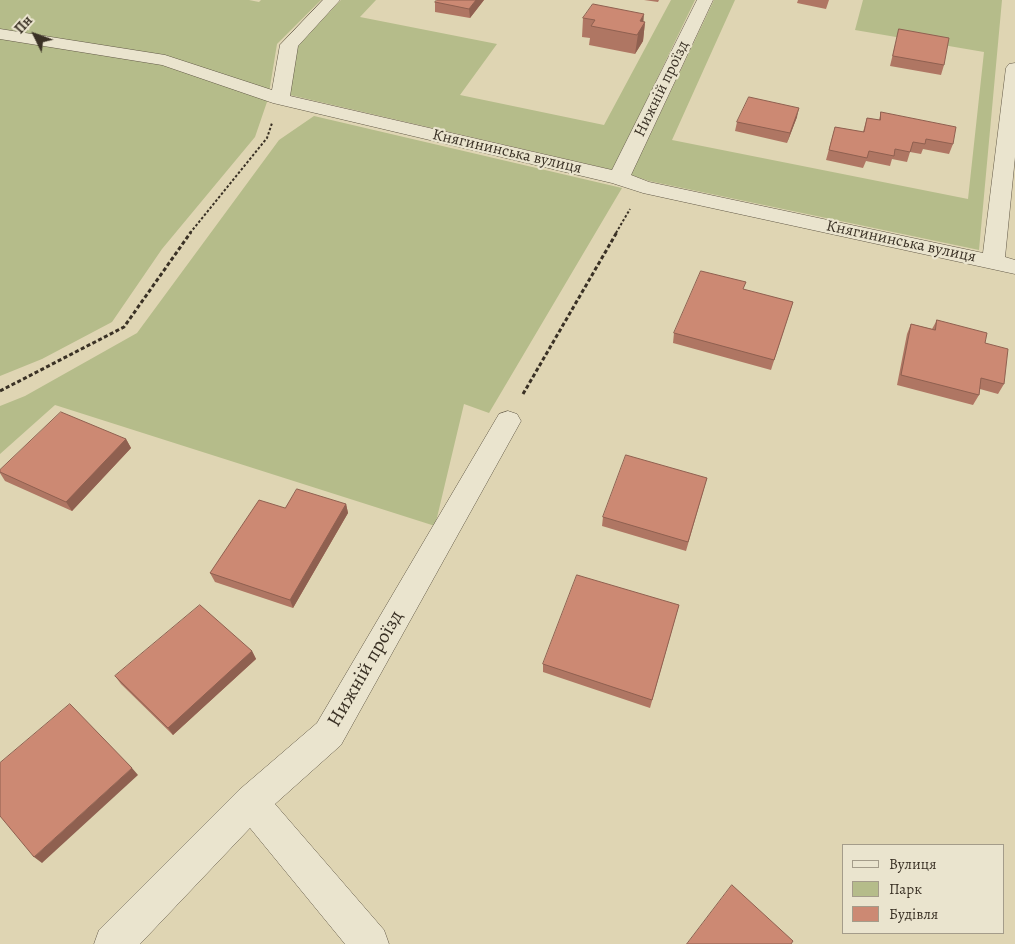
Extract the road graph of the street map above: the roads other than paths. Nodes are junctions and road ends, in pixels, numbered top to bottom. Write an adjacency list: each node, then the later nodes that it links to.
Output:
1 (332, 0): 5 (street)
2 (705, 0): 6 (street, Нижній проїзд)
3 (0, 34): 5 (street, Княгининська вулиця)
4 (1015, 68): 7 (street)
5 (280, 98): 6 (street, Княгининська вулиця)
6 (619, 178): 7 (street, Княгининська вулиця)
7 (993, 262): 8 (street, Княгининська вулиця)
8 (1015, 268)
9 (508, 421): 10 (street, Нижній проїзд)
10 (251, 802): 11 (street, Нижній проїзд); 12 (street)
11 (113, 944)
12 (370, 944)

